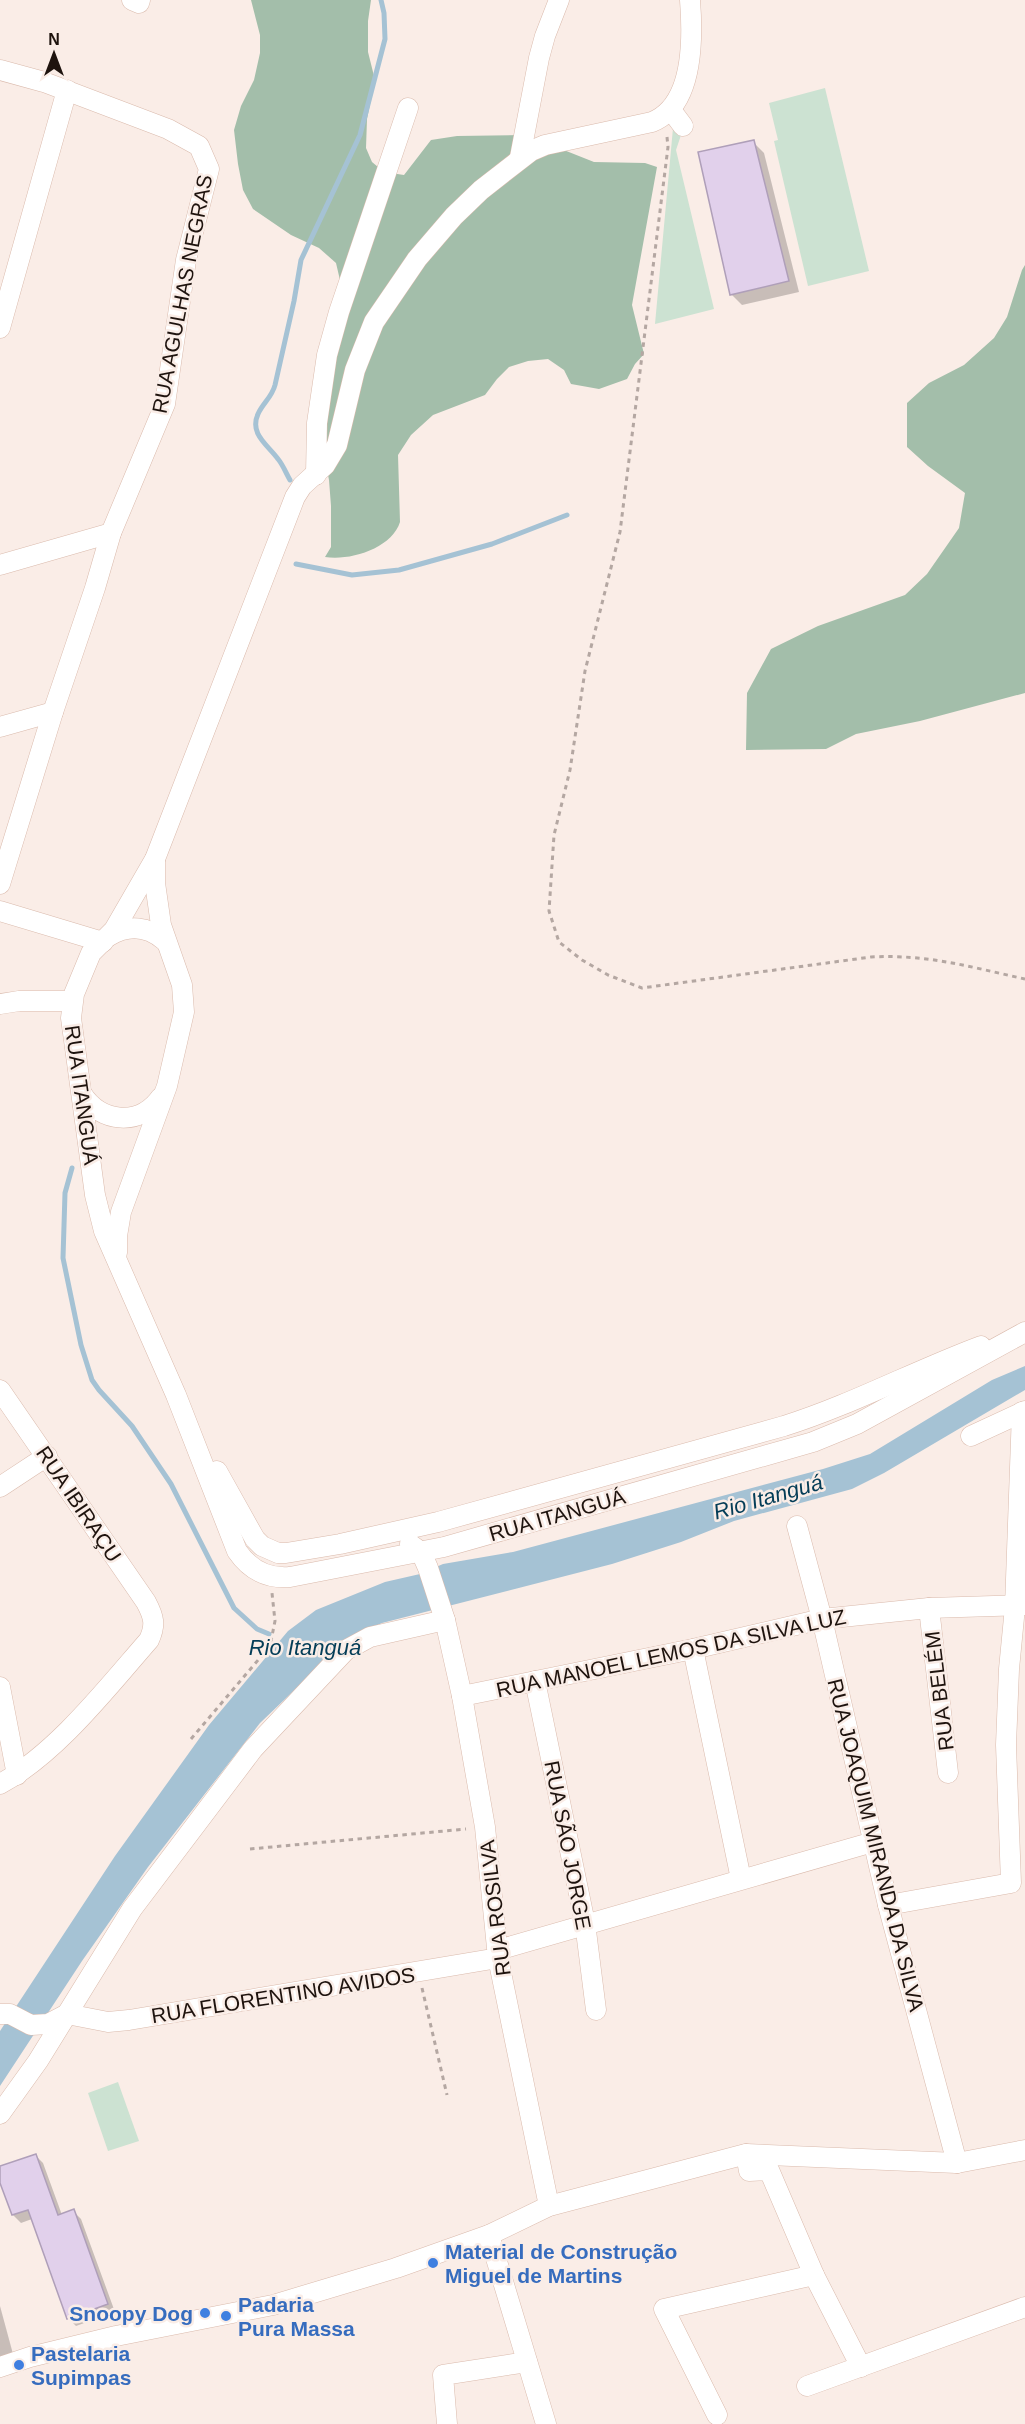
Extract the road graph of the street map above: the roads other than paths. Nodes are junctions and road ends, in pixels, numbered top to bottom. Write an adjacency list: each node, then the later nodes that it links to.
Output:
1 (132, 0): 2 (street)
2 (140, 0)
3 (560, 0): 8 (street)
4 (690, 0): 8 (street, RUA ITANGUÁ)
5 (0, 70): 6 (street, RUA AGULHAS NEGRAS)
6 (67, 90): 9 (street); 11 (street, RUA AGULHAS NEGRAS)
7 (408, 108): 10 (street)
8 (520, 158): 10 (street, RUA ITANGUÁ)
9 (0, 327)
10 (316, 475): 15 (street, RUA ITANGUÁ)
11 (111, 533): 12 (street); 13 (street, RUA AGULHAS NEGRAS)
12 (0, 565)
13 (52, 712): 14 (street); 16 (street, RUA AGULHAS NEGRAS)
14 (0, 727)
15 (155, 859): 18 (street, RUA ITANGUÁ); 19 (street, RUA ITANGUÁ)
16 (0, 884)
17 (0, 911): 18 (street)
18 (106, 939): 19 (street); 20 (street, RUA ITANGUÁ)
19 (165, 941): 22 (street, RUA ITANGUÁ)
20 (72, 1001): 21 (street); 23 (street, RUA ITANGUÁ)
21 (0, 1004)
22 (167, 1086): 23 (street); 24 (street, RUA ITANGUÁ)
23 (82, 1094): 24 (street, RUA ITANGUÁ)
24 (118, 1262): 27 (street, RUA ITANGUÁ)
25 (1025, 1330): 33 (street, RUA ITANGUÁ); 34 (street, RUA ITANGUÁ)
26 (0, 1390): 30 (street, RUA IBIRAÇU)
27 (176, 1395): 33 (street, RUA ITANGUÁ); 34 (street, RUA ITANGUÁ)
28 (1023, 1411): 29 (street); 35 (street)
29 (971, 1436)
30 (47, 1456): 31 (street); 44 (street, RUA IBIRAÇU)
31 (0, 1487)
32 (797, 1526): 38 (street, RUA JOAQUIM MIRANDA DA SILVA)
33 (393, 1533): 34 (street)
34 (424, 1560): 37 (street, RUA ROSILVA)
35 (1020, 1606): 36 (street, RUA MANOEL LEMOS DA SILVA LUZ); 47 (street)
36 (929, 1608): 38 (street, RUA MANOEL LEMOS DA SILVA LUZ); 43 (street, RUA BELÉM)
37 (443, 1615): 42 (street, RUA ROSILVA); 52 (street)
38 (822, 1619): 39 (street, RUA MANOEL LEMOS DA SILVA LUZ); 45 (street, RUA JOAQUIM MIRANDA DA SILVA)
39 (693, 1648): 40 (street, RUA MANOEL LEMOS DA SILVA LUZ); 46 (street)
40 (535, 1681): 42 (street, RUA MANOEL LEMOS DA SILVA LUZ); 48 (street, RUA SÃO JORGE)
41 (0, 1687): 44 (street)
42 (462, 1696): 49 (street, RUA ROSILVA)
43 (948, 1773)
44 (9, 1780)
45 (873, 1842): 46 (street, RUA FLORENTINO AVIDOS); 47 (street, RUA JOAQUIM MIRANDA DA SILVA)
46 (741, 1879): 48 (street, RUA FLORENTINO AVIDOS)
47 (888, 1905): 56 (street, RUA JOAQUIM MIRANDA DA SILVA)
48 (585, 1923): 49 (street, RUA FLORENTINO AVIDOS); 50 (street, RUA SÃO JORGE)
49 (498, 1954): 52 (street, RUA FLORENTINO AVIDOS); 57 (street, RUA ROSILVA)
50 (596, 2010)
51 (5, 2013): 52 (street)
52 (67, 2014): 53 (street)
53 (0, 2114)
54 (1025, 2150): 56 (street)
55 (746, 2154): 56 (street); 57 (street); 59 (street)
56 (957, 2163)
57 (549, 2206): 58 (street)
58 (489, 2235): 61 (street); 62 (street)
59 (814, 2275): 63 (street); 65 (street)
60 (1025, 2307): 63 (street)
61 (527, 2362): 66 (street); 67 (street)
62 (0, 2367)
63 (861, 2367): 64 (street)
64 (807, 2386)
65 (717, 2415)
66 (447, 2424)
67 (546, 2424)

